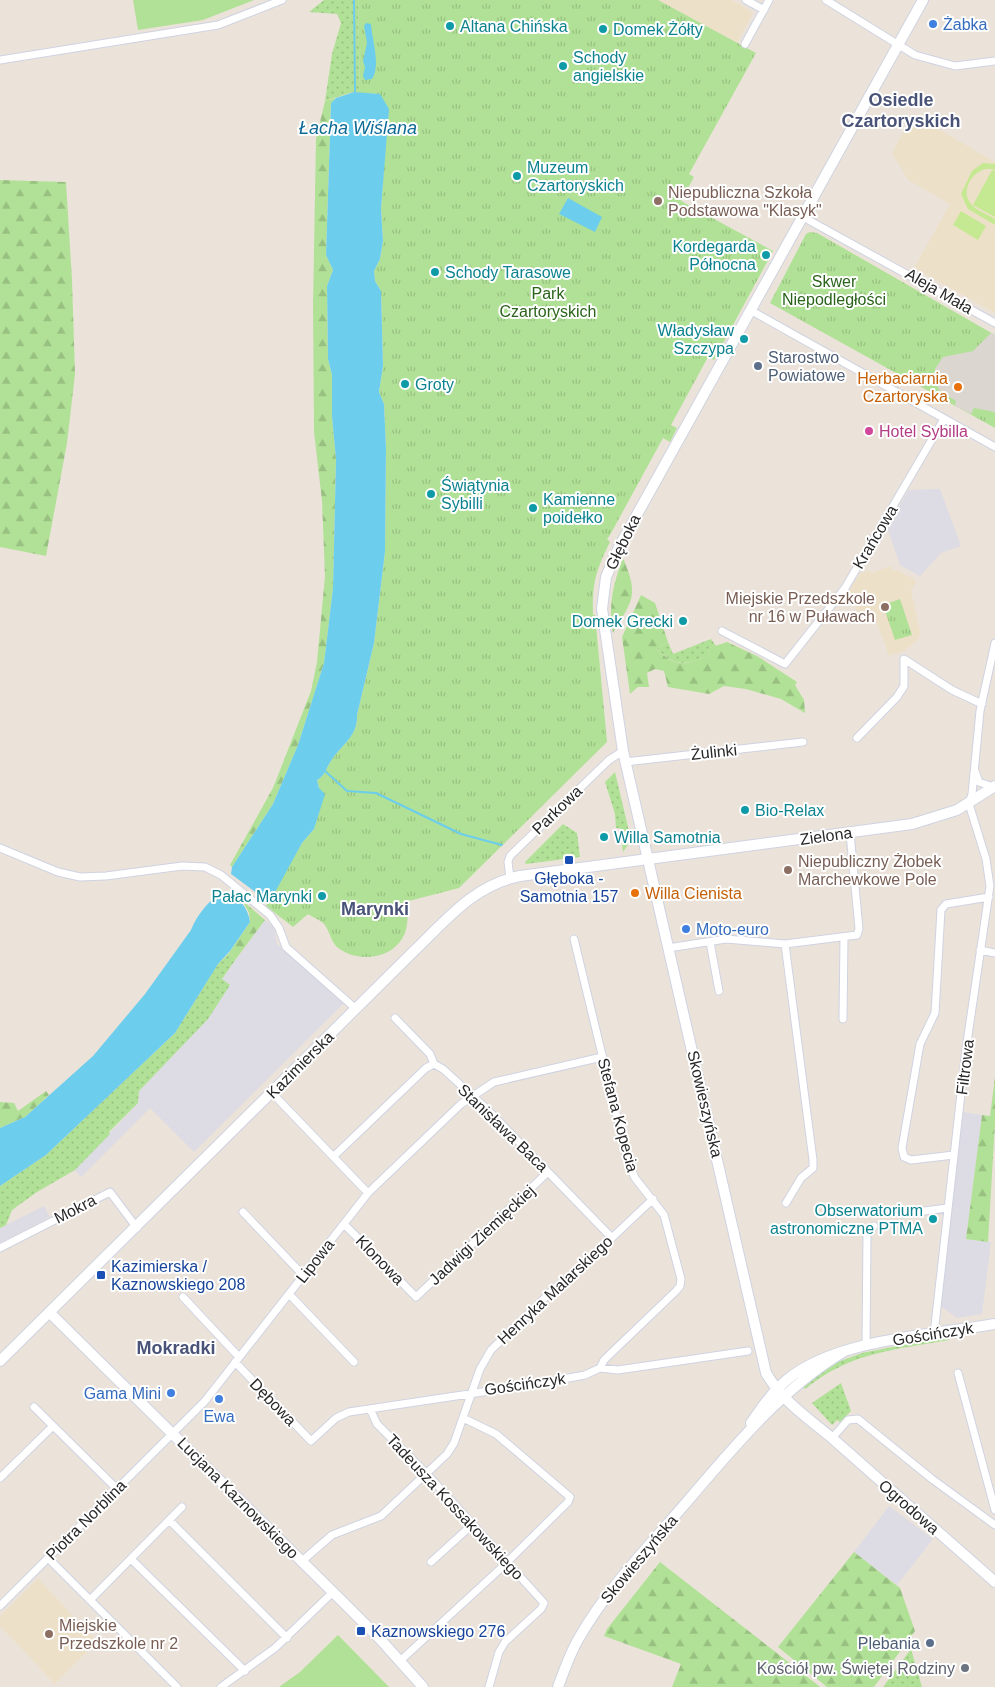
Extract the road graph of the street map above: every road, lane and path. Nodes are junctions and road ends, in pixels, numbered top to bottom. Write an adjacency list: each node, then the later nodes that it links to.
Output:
1 (282, 0): 9 (street)
2 (746, 0): 6 (street)
3 (769, 0): 6 (street)
4 (826, 0): 8 (street)
5 (923, 0): 8 (main road, Głęboka)
6 (764, 10): 7 (street)
7 (746, 44)
8 (899, 44): 10 (street); 11 (main road, Głęboka)
9 (0, 60)
10 (995, 61)
11 (803, 217): 12 (main road, Głęboka); 13 (street, Aleja Mała)
12 (750, 310): 14 (street); 21 (main road, Głęboka)
13 (995, 323)
14 (944, 419): 15 (street); 16 (street, Krańcowa)
15 (995, 447)
16 (722, 631)
17 (995, 643): 18 (street)
18 (982, 704): 19 (street); 23 (street)
19 (857, 738)
20 (803, 742): 22 (street, Żulinki)
21 (622, 751): 22 (main road, Głęboka); 29 (street, Parkowa)
22 (625, 762): 28 (main road, Głęboka)
23 (974, 768): 24 (street); 25 (street)
24 (994, 786): 25 (main road, Zielona)
25 (969, 804): 26 (main road, Zielona); 30 (street, Filtrowa)
26 (850, 833): 28 (main road, Zielona); 31 (street)
27 (0, 848): 39 (street)
28 (647, 858): 29 (main road, Kazimierska); 35 (main road, Skowieszyńska)
29 (510, 878): 39 (main road, Kazimierska)
30 (989, 897): 36 (street, Filtrowa); 46 (street)
31 (844, 938): 34 (street); 41 (street)
32 (574, 939): 42 (street, Stefana Kopecia)
33 (710, 942): 34 (street); 35 (street); 38 (street)
34 (785, 944): 51 (street)
35 (668, 948): 75 (main road, Skowieszyńska)
36 (980, 950): 37 (street); 46 (street, Filtrowa)
37 (995, 953)
38 (719, 991)
39 (356, 1009): 44 (main road, Kazimierska)
40 (395, 1018): 43 (street, Stanisława Baca)
41 (843, 1019)
42 (602, 1057): 45 (street, Lipowa); 50 (street, Stefana Kopecia)
43 (434, 1064): 45 (street, Stanisława Baca); 47 (street)
44 (272, 1093): 47 (street); 57 (main road, Kazimierska)
45 (471, 1096): 48 (street, Stanisława Baca); 49 (street, Lipowa)
46 (954, 1155): 52 (street, Filtrowa)
47 (334, 1156): 49 (street)
48 (548, 1172): 58 (street, Stanisława Baca); 63 (street, Jadwigi Ziemięckiej)
49 (368, 1193): 55 (street, Lipowa)
50 (653, 1199): 58 (street, Henryka Malarskiego); 73 (street, Stefana Kopecia)
51 (786, 1203)
52 (947, 1208): 54 (street); 66 (street, Filtrowa)
53 (242, 1212): 60 (street)
54 (902, 1214)
55 (344, 1224): 60 (street, Lipowa); 63 (street, Klonowa)
56 (874, 1226): 67 (street)
57 (137, 1228): 59 (street, Mokra); 64 (main road, Kazimierska)
58 (612, 1238): 76 (street, Henryka Malarskiego)
59 (0, 1248)
60 (303, 1275): 61 (street, Lipowa)
61 (289, 1294): 70 (street, Lipowa); 72 (street)
62 (183, 1297): 70 (street, Dębowa)
63 (416, 1297)
64 (50, 1313): 71 (main road, Kazimierska); 82 (main road, Lucjana Kaznowskiego)
65 (995, 1324): 66 (main road, Gościńczyk)
66 (934, 1334): 67 (main road, Gościńczyk)
67 (866, 1346): 69 (main road, Gościńczyk)
68 (748, 1351): 73 (street, Gościńczyk)
69 (843, 1352): 75 (main road, Gościńczyk); 77 (main road, Gościńczyk)
70 (237, 1359): 82 (street, Lipowa); 84 (street, Dębowa)
71 (0, 1362)
72 (354, 1362)
73 (600, 1368): 76 (street, Gościńczyk)
74 (958, 1373): 88 (street)
75 (779, 1386): 77 (main road, Skowieszyńska); 85 (main road, Skowieszyńska)
76 (473, 1392): 79 (street, Gościńczyk); 80 (street, Henryka Malarskiego)
77 (787, 1395): 83 (main road, Ogrodowa); 85 (main road, Skowieszyńska)
78 (34, 1407): 81 (street)
79 (370, 1409): 84 (street, Gościńczyk); 86 (street, Tadeusza Kossakowskiego)
80 (464, 1418): 86 (street, Henryka Malarskiego); 99 (street)
81 (52, 1426): 87 (street); 89 (street)
82 (172, 1434): 89 (street, Piotra Norblina); 97 (main road, Lucjana Kaznowskiego)
83 (828, 1435): 94 (street); 100 (main road, Ogrodowa)
84 (311, 1441)
85 (738, 1442): 111 (main road, Skowieszyńska)
86 (427, 1474): 93 (street, Tadeusza Kossakowskiego); 97 (street, Henryka Malarskiego)
87 (0, 1478)
88 (992, 1483): 91 (street)
89 (117, 1489): 95 (street, Piotra Norblina)
90 (182, 1508): 92 (street)
91 (995, 1510)
92 (169, 1520): 96 (street); 104 (street)
93 (473, 1524): 98 (street); 99 (street, Tadeusza Kossakowskiego)
94 (995, 1525)
95 (48, 1558): 102 (street); 103 (street, Piotra Norblina)
96 (131, 1559): 102 (street); 106 (street)
97 (302, 1561): 101 (main road, Lucjana Kaznowskiego)
98 (430, 1562)
99 (506, 1563): 105 (street); 110 (street, Tadeusza Kossakowskiego)
100 (995, 1582)
101 (333, 1592): 104 (street); 105 (main road, Lucjana Kaznowskiego)
102 (90, 1600): 107 (street)
103 (0, 1606)
104 (287, 1638): 106 (street)
105 (400, 1661): 109 (main road, Lucjana Kaznowskiego)
106 (245, 1671): 108 (street)
107 (177, 1687)
108 (221, 1687)
109 (423, 1687)
110 (489, 1687)
111 (558, 1687)

